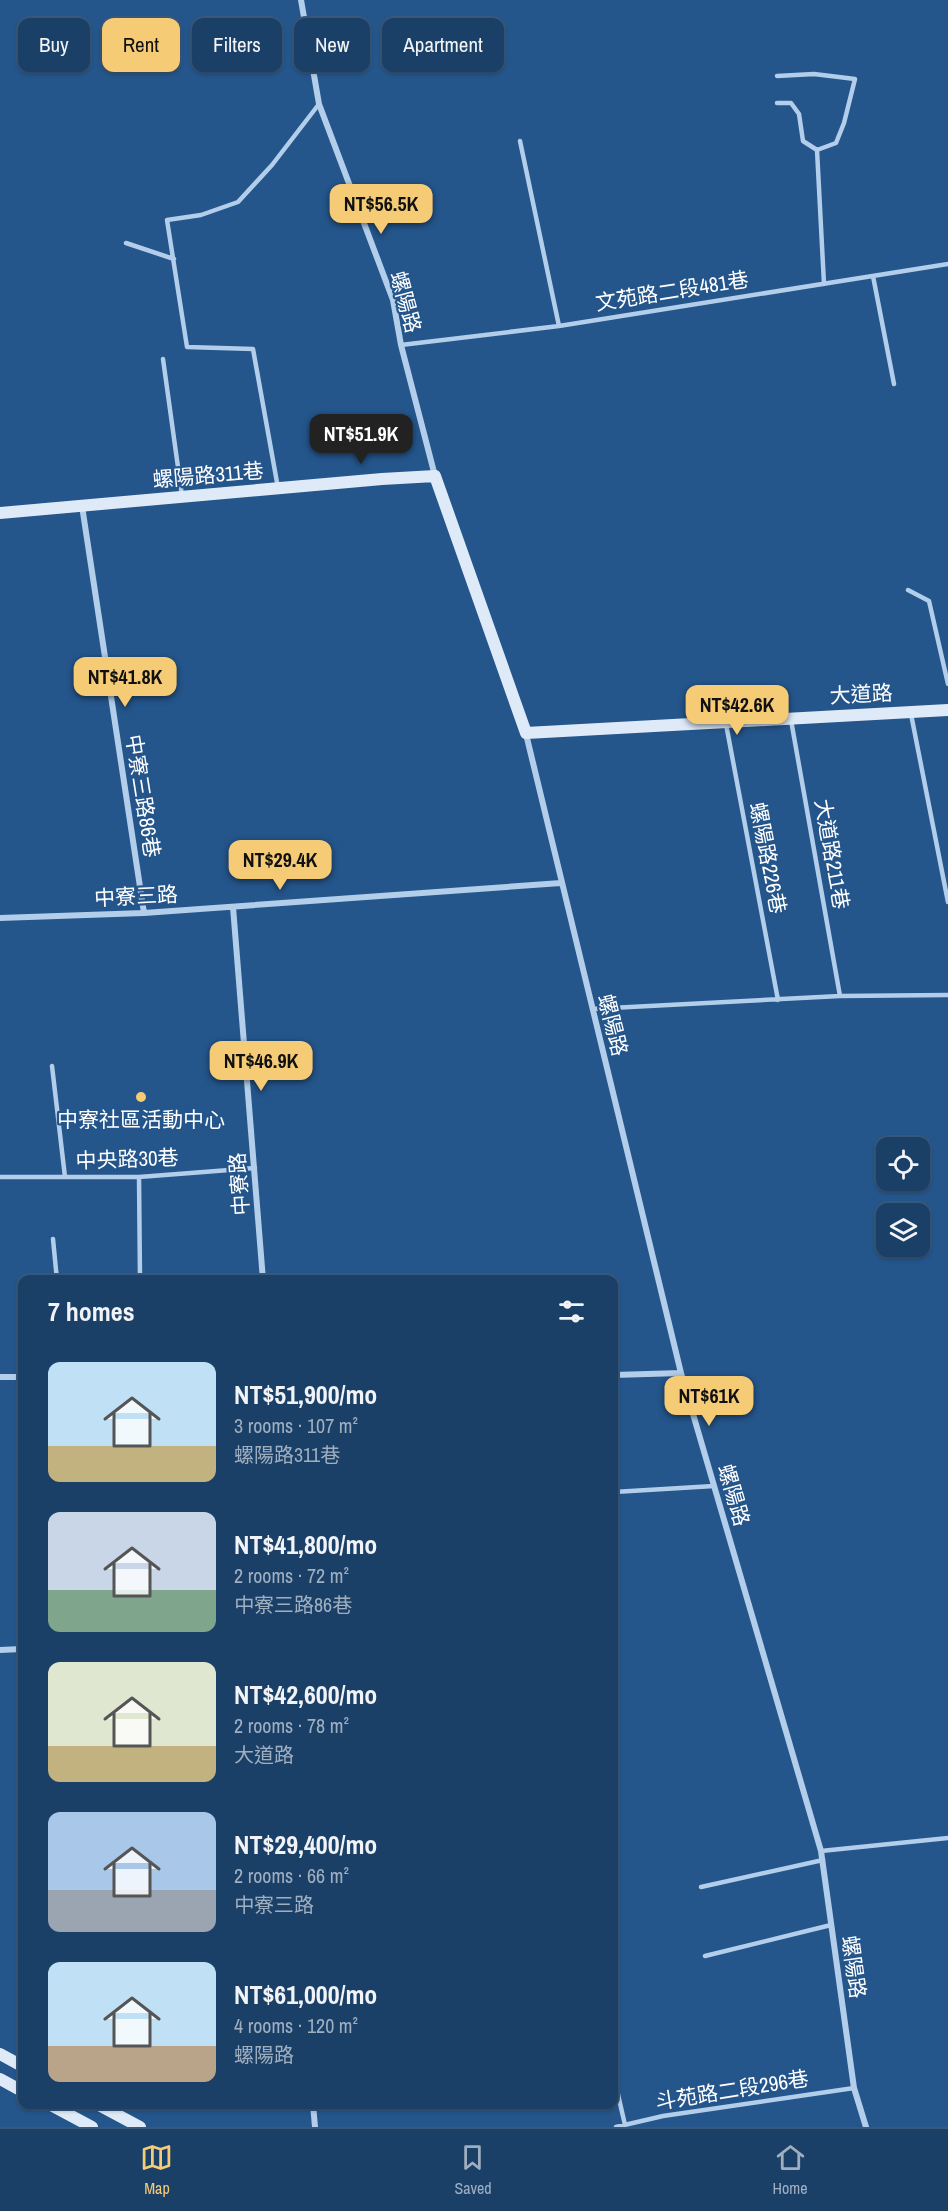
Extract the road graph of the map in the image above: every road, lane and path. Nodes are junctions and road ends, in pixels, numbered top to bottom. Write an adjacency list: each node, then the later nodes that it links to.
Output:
1 (301, 0): 4 (street, 螺陽路)
2 (777, 76): 6 (lane)
3 (777, 103): 6 (lane)
4 (319, 104): 8 (lane); 13 (street, 螺陽路)
5 (520, 141): 12 (lane)
6 (817, 150): 11 (lane)
7 (126, 243): 8 (lane)
8 (174, 259): 17 (lane)
9 (948, 264): 10 (lane, 文苑路二段481巷)
10 (873, 276): 11 (lane, 文苑路二段481巷); 15 (lane)
11 (824, 284): 12 (lane, 文苑路二段481巷)
12 (559, 326): 13 (lane, 文苑路二段481巷)
13 (401, 345): 16 (street, 螺陽路)
14 (163, 359): 18 (lane)
15 (894, 384)
16 (435, 476): 17 (street, 螺陽路311巷); 27 (street)
17 (278, 488): 18 (street, 螺陽路311巷)
18 (183, 497): 19 (street, 螺陽路311巷)
19 (82, 506): 20 (street, 螺陽路311巷); 31 (street, 中寮三路86巷)
20 (0, 513)
21 (908, 590): 22 (lane)
22 (948, 684)
23 (948, 710): 24 (street, 大道路)
24 (910, 711): 25 (street, 大道路); 29 (lane)
25 (791, 718): 26 (street, 大道路); 34 (lane, 大道路211巷)
26 (726, 722): 27 (street, 大道路); 35 (lane, 螺陽路226巷)
27 (526, 733): 28 (street, 螺陽路)
28 (561, 883): 30 (street, 中寮三路); 36 (street, 螺陽路)
29 (948, 902)
30 (233, 906): 31 (street, 中寮三路); 38 (street, 中寮路)
31 (144, 913): 32 (street, 中寮三路)
32 (0, 918)
33 (948, 995): 34 (lane)
34 (840, 996): 35 (lane)
35 (778, 1000): 36 (lane)
36 (592, 1009): 46 (street, 螺陽路)
37 (52, 1066): 40 (lane)
38 (255, 1168): 41 (lane, 中央路30巷); 45 (street, 中寮路)
39 (0, 1177): 40 (lane, 中央路30巷)
40 (65, 1177): 41 (lane, 中央路30巷)
41 (139, 1177): 44 (lane)
42 (53, 1239): 43 (lane)
43 (57, 1275)
44 (140, 1275)
45 (263, 1275)
46 (681, 1373): 47 (street); 50 (street, 螺陽路)
47 (618, 1375)
48 (0, 1377): 49 (street)
49 (18, 1377)
50 (714, 1486): 51 (lane); 55 (street, 螺陽路)
51 (618, 1492)
52 (18, 1649): 53 (street)
53 (0, 1650)
54 (948, 1838): 55 (lane)
55 (821, 1851): 56 (street, 螺陽路)
56 (823, 1860): 57 (lane); 58 (street, 螺陽路)
57 (700, 1887)
58 (831, 1925): 59 (lane); 63 (street, 螺陽路)
59 (705, 1956)
60 (0, 2054): 61 (street)
61 (18, 2064)
62 (0, 2079): 64 (street)
63 (854, 2088): 69 (lane, 斗苑路二段296巷); 74 (street, 螺陽路)
64 (18, 2089)
65 (618, 2094): 69 (lane)
66 (58, 2109): 70 (street)
67 (106, 2109): 71 (street)
68 (313, 2109): 72 (street)
69 (625, 2125): 73 (lane, 斗苑路二段296巷)
70 (92, 2127)
71 (140, 2127)
72 (315, 2127)
73 (616, 2127)
74 (866, 2127)

